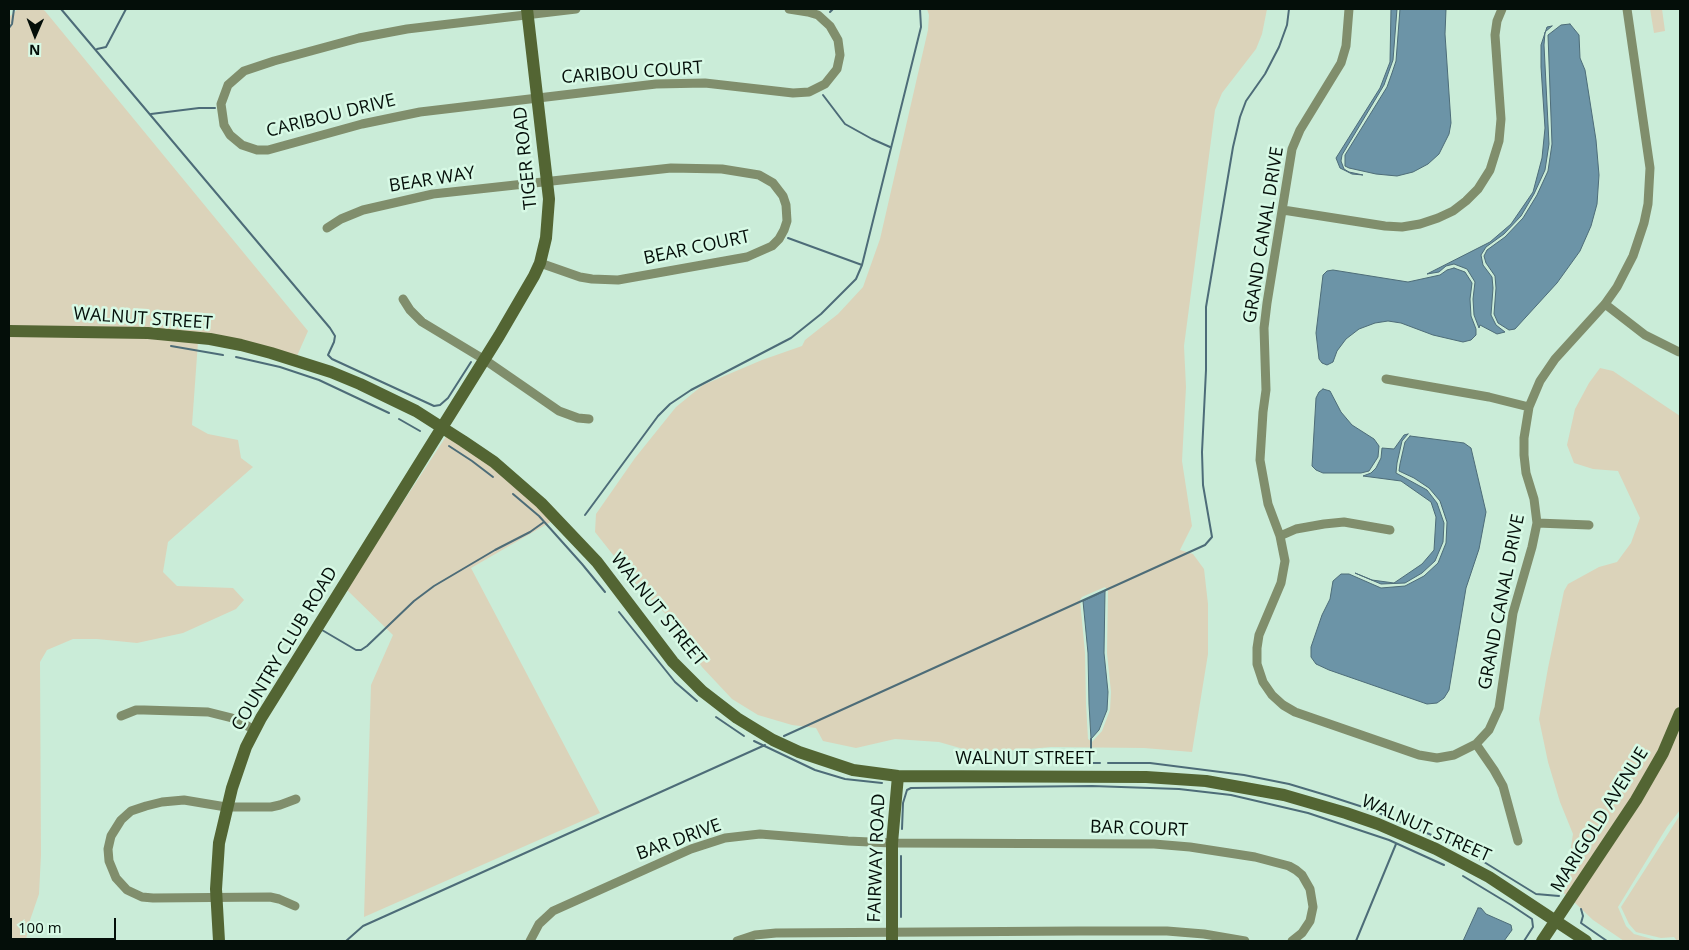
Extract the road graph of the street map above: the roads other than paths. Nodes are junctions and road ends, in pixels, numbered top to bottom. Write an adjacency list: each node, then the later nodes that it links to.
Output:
1 (576, 9): 6 (street)
2 (789, 9): 7 (street, CARIBOU COURT)
3 (1349, 9): 9 (street, GRAND CANAL DRIVE)
4 (1502, 9): 9 (street)
5 (1629, 10): 13 (street, GRAND CANAL DRIVE)
6 (528, 12): 7 (street, TIGER ROAD); 7 (street, CARIBOU DRIVE)
7 (537, 98): 8 (street, TIGER ROAD)
8 (547, 181): 10 (street, BEAR WAY); 11 (street, TIGER ROAD); 11 (street, BEAR COURT)
9 (1282, 210): 24 (street, GRAND CANAL DRIVE)
10 (327, 228)
11 (540, 263): 16 (street, TIGER ROAD)
12 (403, 299): 16 (street)
13 (1605, 304): 15 (street); 18 (street, GRAND CANAL DRIVE)
14 (9, 330): 20 (street, WALNUT STREET)
15 (1679, 352)
16 (485, 360): 19 (street); 20 (street, TIGER ROAD)
17 (1386, 379): 18 (street)
18 (1529, 407): 21 (street, GRAND CANAL DRIVE)
19 (589, 420)
20 (443, 427): 27 (street, COUNTRY CLUB ROAD); 29 (street, WALNUT STREET)
21 (1536, 523): 22 (street); 28 (street, GRAND CANAL DRIVE)
22 (1589, 525)
23 (1390, 530): 24 (street)
24 (1280, 536): 28 (street, GRAND CANAL DRIVE)
25 (1680, 713): 36 (street, MARIGOLD AVENUE)
26 (121, 716): 27 (street)
27 (254, 730): 31 (street, COUNTRY CLUB ROAD)
28 (1476, 744): 32 (street)
29 (898, 776): 33 (street, FAIRWAY ROAD); 36 (street, WALNUT STREET)
30 (296, 799): 31 (street)
31 (226, 807): 34 (street, COUNTRY CLUB ROAD); 34 (street)
32 (1518, 841)
33 (892, 843): 37 (street, FAIRWAY ROAD); 39 (street, BAR DRIVE); 42 (street, BAR COURT)
34 (216, 897): 35 (street); 38 (street, COUNTRY CLUB ROAD)
35 (295, 906)
36 (1556, 921): 43 (street, MARIGOLD AVENUE); 44 (street, WALNUT STREET)
37 (892, 937): 40 (street); 41 (street)
38 (219, 941)
39 (530, 941)
40 (737, 941)
41 (1245, 941)
42 (1292, 941)
43 (1542, 941)
44 (1586, 941)

